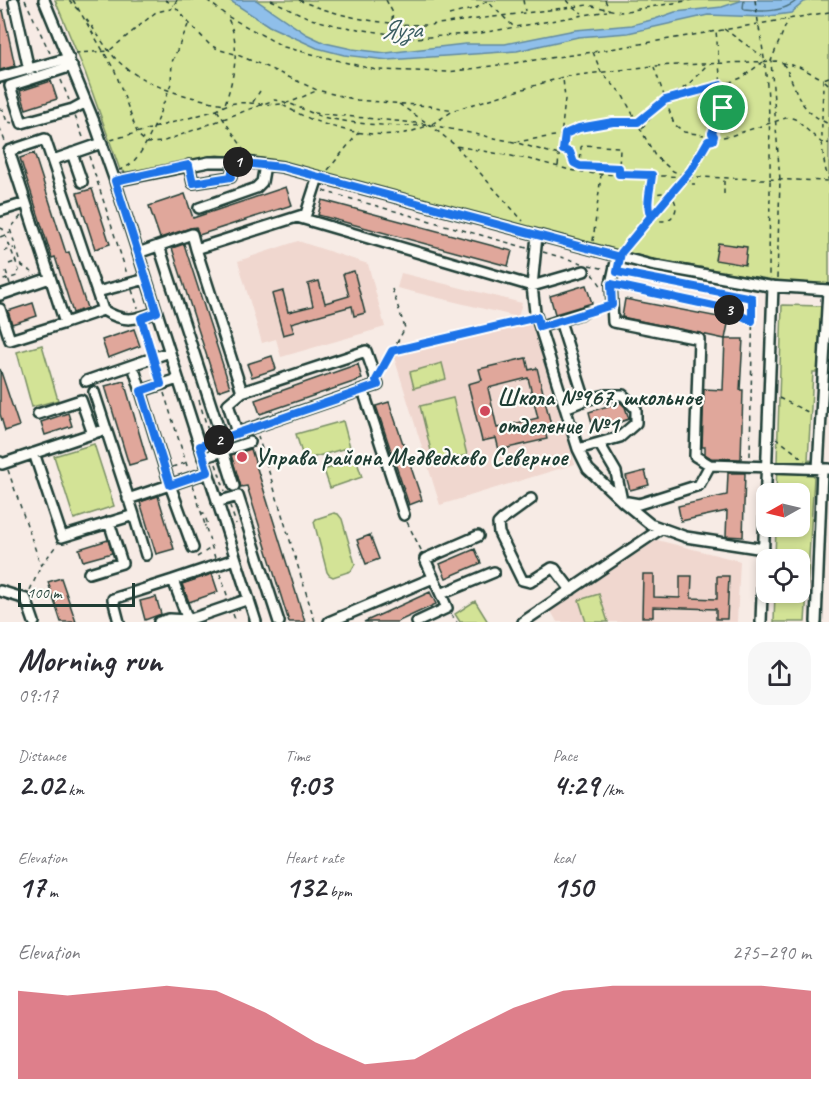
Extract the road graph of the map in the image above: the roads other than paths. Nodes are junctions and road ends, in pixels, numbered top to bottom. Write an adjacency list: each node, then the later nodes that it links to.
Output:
1 (44, 0): 3 (street)
2 (14, 2): 5 (street)
3 (72, 59): 4 (street); 7 (street)
4 (56, 68): 5 (street); 7 (street)
5 (29, 70): 6 (street)
6 (0, 76)
7 (86, 102): 8 (street)
8 (105, 142): 9 (street); 15 (street)
9 (72, 153): 10 (street); 16 (street)
10 (53, 160): 17 (street); 32 (street)
11 (234, 162): 12 (street); 12 (street); 13 (street)
12 (189, 165): 15 (street)
13 (265, 165): 14 (street); 18 (street)
14 (321, 176): 20 (street); 21 (street)
15 (115, 181): 24 (street)
16 (82, 182)
17 (27, 205): 19 (street); 27 (street)
18 (199, 208)
19 (0, 211)
20 (297, 217): 23 (street); 29 (street)
21 (537, 236): 25 (street); 29 (street)
22 (159, 246): 23 (street); 24 (street); 55 (street)
23 (196, 249): 48 (street)
24 (138, 253): 28 (street)
25 (619, 257): 30 (street); 64 (street)
26 (584, 271): 29 (street)
27 (50, 278): 33 (street); 40 (street)
28 (146, 279): 32 (street); 36 (street)
29 (532, 286): 39 (street)
30 (773, 286): 31 (street); 65 (street)
31 (828, 290): 66 (street)
32 (97, 292): 35 (street)
33 (0, 295)
34 (0, 309): 40 (street)
35 (103, 310): 36 (street); 40 (street)
36 (157, 312): 41 (street)
37 (585, 312): 38 (street)
38 (560, 321): 39 (street); 49 (street)
39 (538, 322): 50 (street)
40 (65, 323)
41 (170, 352): 43 (street); 44 (street)
42 (135, 372): 46 (street)
43 (178, 379): 46 (street); 58 (street)
44 (86, 381)
45 (363, 390): 48 (street); 53 (street); 76 (street)
46 (141, 391): 68 (street)
47 (94, 392): 52 (street)
48 (242, 392): 53 (street)
49 (585, 400): 50 (street); 57 (street)
50 (565, 408): 59 (street)
51 (38, 414): 54 (street)
52 (106, 429): 54 (street); 71 (street)
53 (237, 433): 55 (street)
54 (93, 434): 61 (street)
55 (222, 438): 58 (street)
56 (250, 442): 60 (street)
57 (599, 443): 59 (street); 73 (street)
58 (200, 446): 62 (street)
59 (578, 449): 73 (street)
60 (223, 451): 62 (street); 69 (street)
61 (34, 453): 63 (street); 77 (street)
62 (203, 458): 67 (street)
63 (3, 463)
64 (710, 465): 65 (street); 73 (street)
65 (767, 467): 66 (street); 80 (street)
66 (823, 469): 70 (street)
67 (208, 472): 68 (street); 74 (street)
68 (170, 485): 71 (street); 81 (street)
69 (234, 486)
70 (825, 493): 103 (street)
71 (128, 499): 75 (street)
72 (531, 500): 88 (street)
73 (621, 501): 78 (street)
74 (217, 502): 83 (street); 98 (street)
75 (134, 515): 77 (street); 82 (street)
76 (404, 515)
77 (109, 522): 85 (street)
78 (662, 528): 80 (street); 88 (street)
79 (478, 536): 86 (street)
80 (764, 549)
81 (195, 552)
82 (146, 555)
83 (236, 559): 87 (street); 91 (street)
84 (494, 572): 90 (street)
85 (90, 573)
86 (434, 578): 90 (street); 99 (street)
87 (173, 580): 93 (street); 95 (street)
88 (571, 590): 101 (street)
89 (0, 591): 94 (street)
90 (441, 594): 100 (street)
91 (249, 600): 93 (street); 97 (street)
92 (762, 603): 102 (street)
93 (188, 620): 96 (street)
94 (34, 622)
95 (119, 622)
96 (159, 622)
97 (256, 622)
98 (279, 622)
99 (329, 622)
100 (417, 622)
101 (522, 622)
102 (761, 622)
103 (816, 622)

